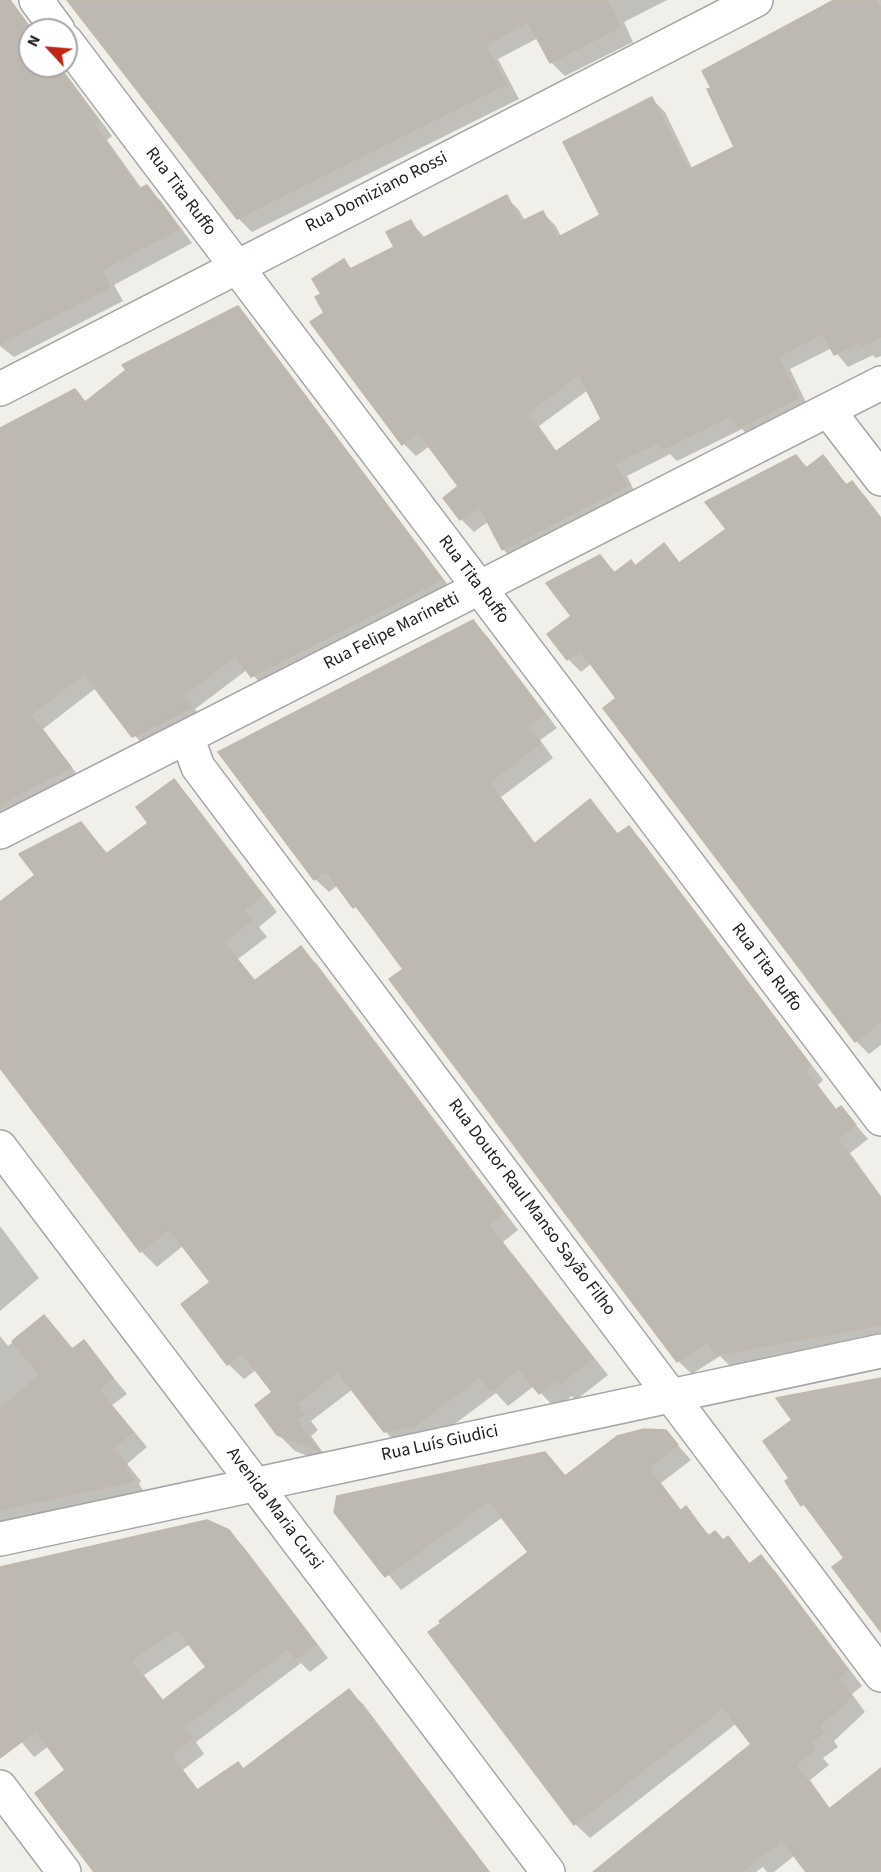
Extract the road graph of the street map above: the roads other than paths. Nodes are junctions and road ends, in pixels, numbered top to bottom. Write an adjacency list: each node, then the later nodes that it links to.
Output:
1 (36, 0): 3 (street)
2 (756, 0): 5 (street, Rua Domiziano Rossi)
3 (49, 18)
4 (78, 57): 5 (street, Rua Tita Ruffo)
5 (235, 266): 7 (street, Rua Domiziano Rossi); 10 (street, Rua Tita Ruffo)
6 (881, 383): 8 (street, Rua Felipe Marinetti)
7 (0, 389)
8 (828, 410): 9 (street); 10 (street, Rua Felipe Marinetti)
9 (881, 479)
10 (478, 588): 11 (street, Rua Felipe Marinetti); 13 (street, Rua Tita Ruffo)
11 (187, 737): 12 (street, Rua Felipe Marinetti); 16 (street, Rua Doutor Raul Manso Sayão Filho)
12 (0, 832)
13 (881, 1119)
14 (0, 1147): 17 (street, Avenida Maria Cursi)
15 (881, 1351): 16 (street, Rua Luís Giudici)
16 (672, 1395): 17 (street, Rua Luís Giudici); 19 (street, Rua Doutor Raul Manso Sayão Filho)
17 (255, 1484): 18 (street, Rua Luís Giudici); 22 (street, Avenida Maria Cursi)
18 (0, 1539)
19 (881, 1675)
20 (0, 1787): 21 (street)
21 (64, 1872)
22 (548, 1872)

